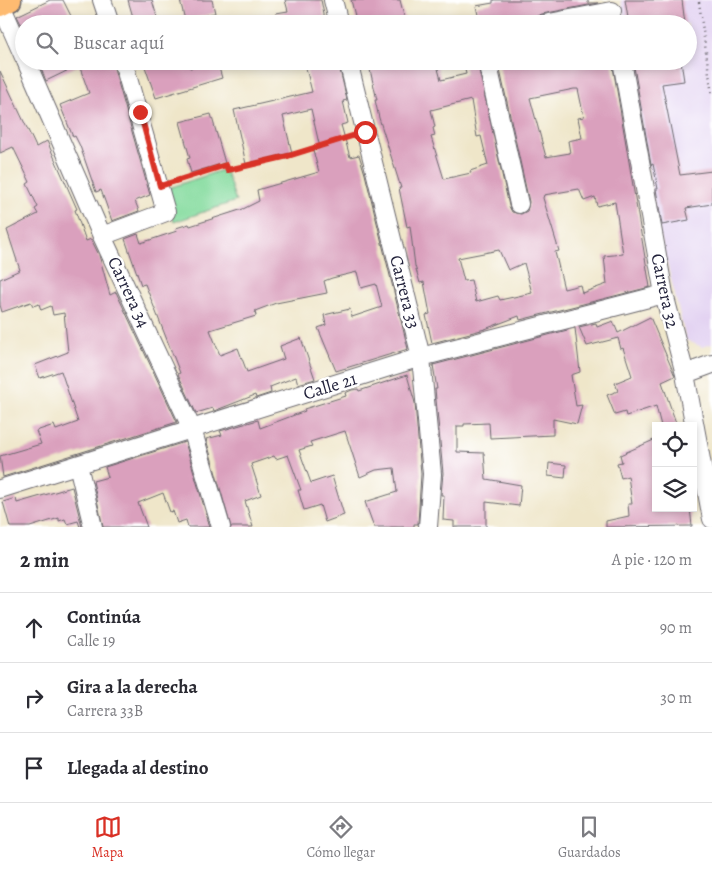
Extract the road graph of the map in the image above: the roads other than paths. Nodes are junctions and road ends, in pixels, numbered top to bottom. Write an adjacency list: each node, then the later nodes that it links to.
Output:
1 (102, 0): 5 (street)
2 (333, 0): 6 (street)
3 (3, 3): 8 (street)
4 (612, 12): 7 (street)
5 (107, 15)
6 (337, 15)
7 (595, 15)
8 (15, 34)
9 (30, 70): 15 (street, Carrera 34)
10 (126, 70): 15 (street)
11 (350, 70): 17 (street, Carrera 33)
12 (489, 70): 14 (street)
13 (624, 70): 16 (street, Carrera 32)
14 (519, 204)
15 (102, 236): 20 (street, Carrera 34)
16 (664, 294): 17 (street, Calle 21); 19 (street, Carrera 32)
17 (421, 358): 20 (street, Calle 21); 26 (street, Carrera 33)
18 (712, 364): 19 (street)
19 (685, 374): 23 (street, Carrera 32)
20 (192, 429): 21 (street, Calle 21); 25 (street, Carrera 34)
21 (78, 465): 22 (street, Calle 21); 24 (street)
22 (0, 489)
23 (712, 519)
24 (93, 527)
25 (221, 527)
26 (428, 527)

